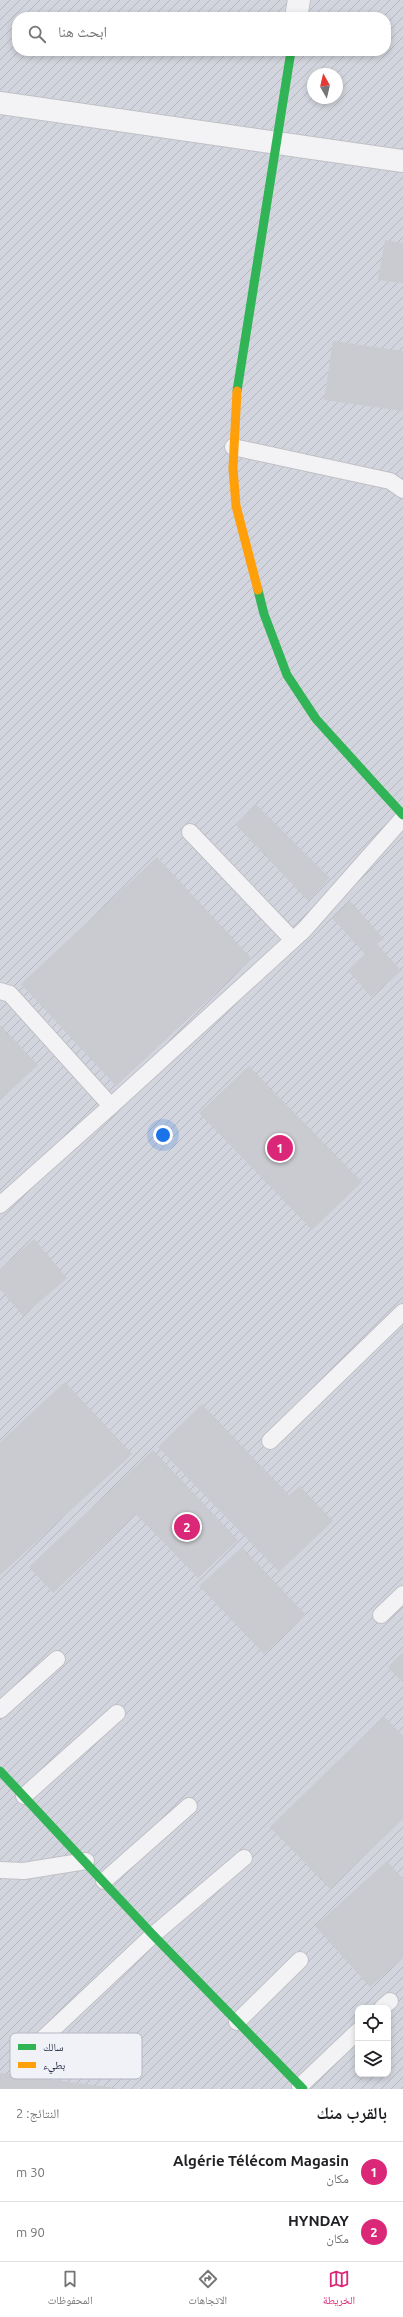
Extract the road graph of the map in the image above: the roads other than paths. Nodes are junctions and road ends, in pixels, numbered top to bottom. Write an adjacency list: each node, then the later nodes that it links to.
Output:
1 (299, 0): 2 (street)
2 (297, 12)
3 (290, 56): 5 (street)
4 (0, 103): 5 (street)
5 (278, 142): 6 (street); 7 (street)
6 (403, 161)
7 (234, 447): 8 (lane); 9 (street)
8 (403, 490)
9 (403, 816): 11 (lane)
10 (190, 832): 11 (lane)
11 (293, 940): 13 (lane)
12 (0, 991): 13 (lane)
13 (111, 1106): 14 (lane)
14 (0, 1205)
15 (403, 1312): 16 (lane)
16 (270, 1441)
17 (403, 1594): 18 (lane)
18 (381, 1615)
19 (57, 1659): 20 (lane)
20 (0, 1710)
21 (117, 1713): 23 (lane)
22 (0, 1771): 23 (street)
23 (24, 1796): 26 (street)
24 (189, 1806): 28 (lane)
25 (244, 1858): 29 (lane)
26 (86, 1861): 27 (lane); 28 (street)
27 (0, 1870)
28 (104, 1881): 29 (street)
29 (153, 1935): 31 (street); 32 (lane)
30 (300, 1960): 31 (lane)
31 (237, 2022): 34 (street)
32 (49, 2033)
33 (355, 2034): 34 (lane)
34 (302, 2088)

